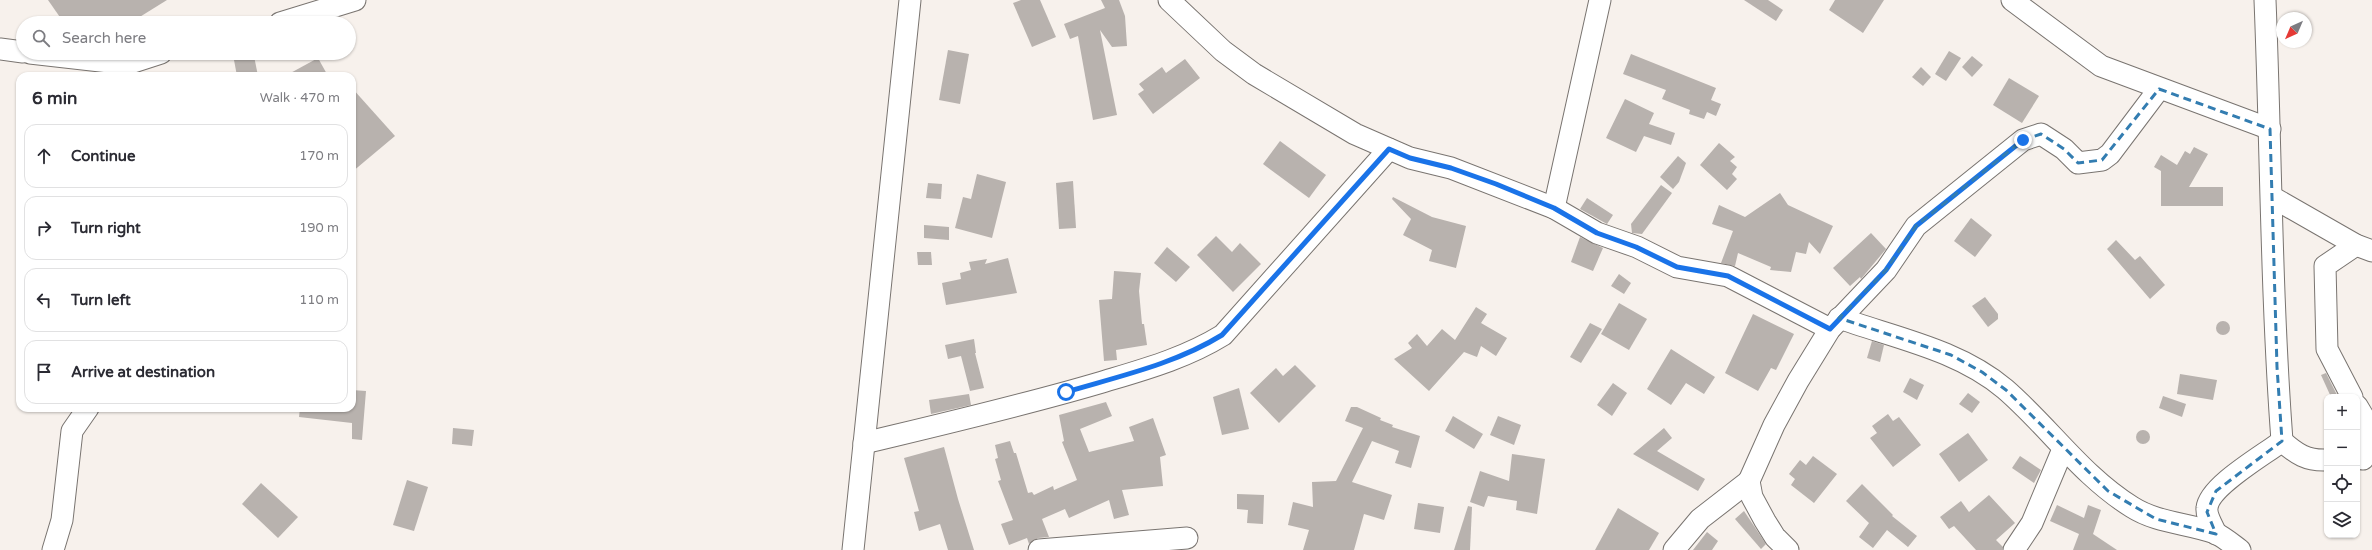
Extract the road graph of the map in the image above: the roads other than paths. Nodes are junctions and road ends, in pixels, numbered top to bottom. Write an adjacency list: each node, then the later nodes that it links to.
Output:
1 (355, 0): 7 (street)
2 (910, 0): 24 (street)
3 (1169, 0): 15 (street)
4 (1600, 0): 17 (street)
5 (2012, 0): 13 (street)
6 (2264, 0): 14 (street)
7 (303, 16)
8 (0, 49): 9 (street)
9 (16, 51)
10 (71, 60): 12 (street)
11 (148, 60): 12 (street)
12 (129, 70)
13 (2159, 89): 14 (street); 19 (street)
14 (2270, 129): 16 (street)
15 (1389, 149): 17 (street); 24 (street)
16 (2272, 197): 18 (street); 23 (street)
17 (1554, 208): 19 (street)
18 (2364, 248): 20 (street)
19 (1834, 324): 25 (street); 28 (street)
20 (2350, 394)
21 (2360, 411): 26 (street)
22 (85, 412): 32 (street)
23 (2282, 441): 27 (street); 29 (street)
24 (864, 443): 33 (street)
25 (2063, 449): 29 (street); 36 (street)
26 (2364, 459)
27 (2324, 460)
28 (1749, 481): 31 (street); 35 (street)
29 (2216, 534): 37 (street)
30 (1187, 538): 34 (street)
31 (1785, 549)
32 (53, 550)
33 (853, 550)
34 (1039, 550)
35 (1674, 550)
36 (2014, 550)
37 (2240, 550)

